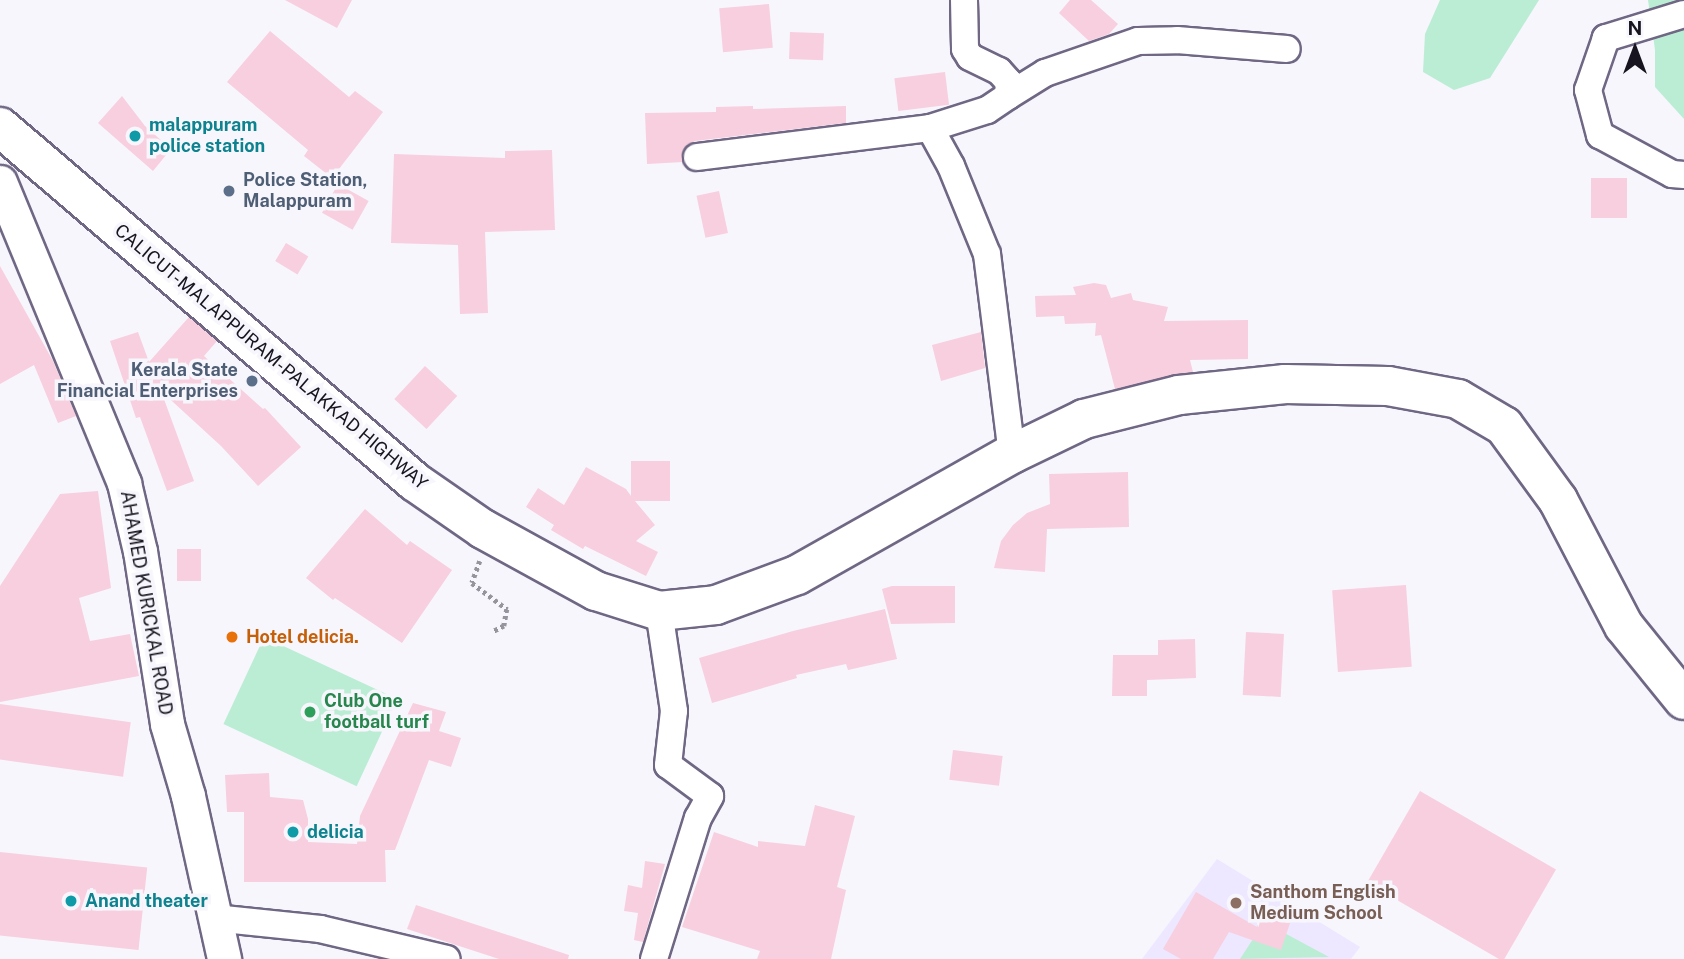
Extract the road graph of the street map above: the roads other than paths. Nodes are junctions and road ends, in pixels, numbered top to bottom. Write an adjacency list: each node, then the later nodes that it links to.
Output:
1 (964, 0): 4 (street)
2 (1684, 14): 8 (street)
3 (1287, 49): 4 (street)
4 (1008, 96): 6 (street)
5 (0, 127): 11 (highway, CALICUT-MALAPPURAM-PALAKKAD HIGHWAY)
6 (930, 128): 7 (street); 10 (street)
7 (697, 157)
8 (1684, 175)
9 (0, 181): 13 (main road, AHAMED KURICKAL ROAD)
10 (1012, 454): 11 (highway, CALICUT-MALAPPURAM-PALAKKAD HIGHWAY); 12 (highway, CALICUT-MALAPPURAM-PALAKKAD HIGHWAY)
11 (659, 611): 16 (street)
12 (1684, 700)
13 (214, 918): 14 (main road, AHAMED KURICKAL ROAD); 15 (street)
14 (224, 959)
15 (447, 959)
16 (654, 959)

